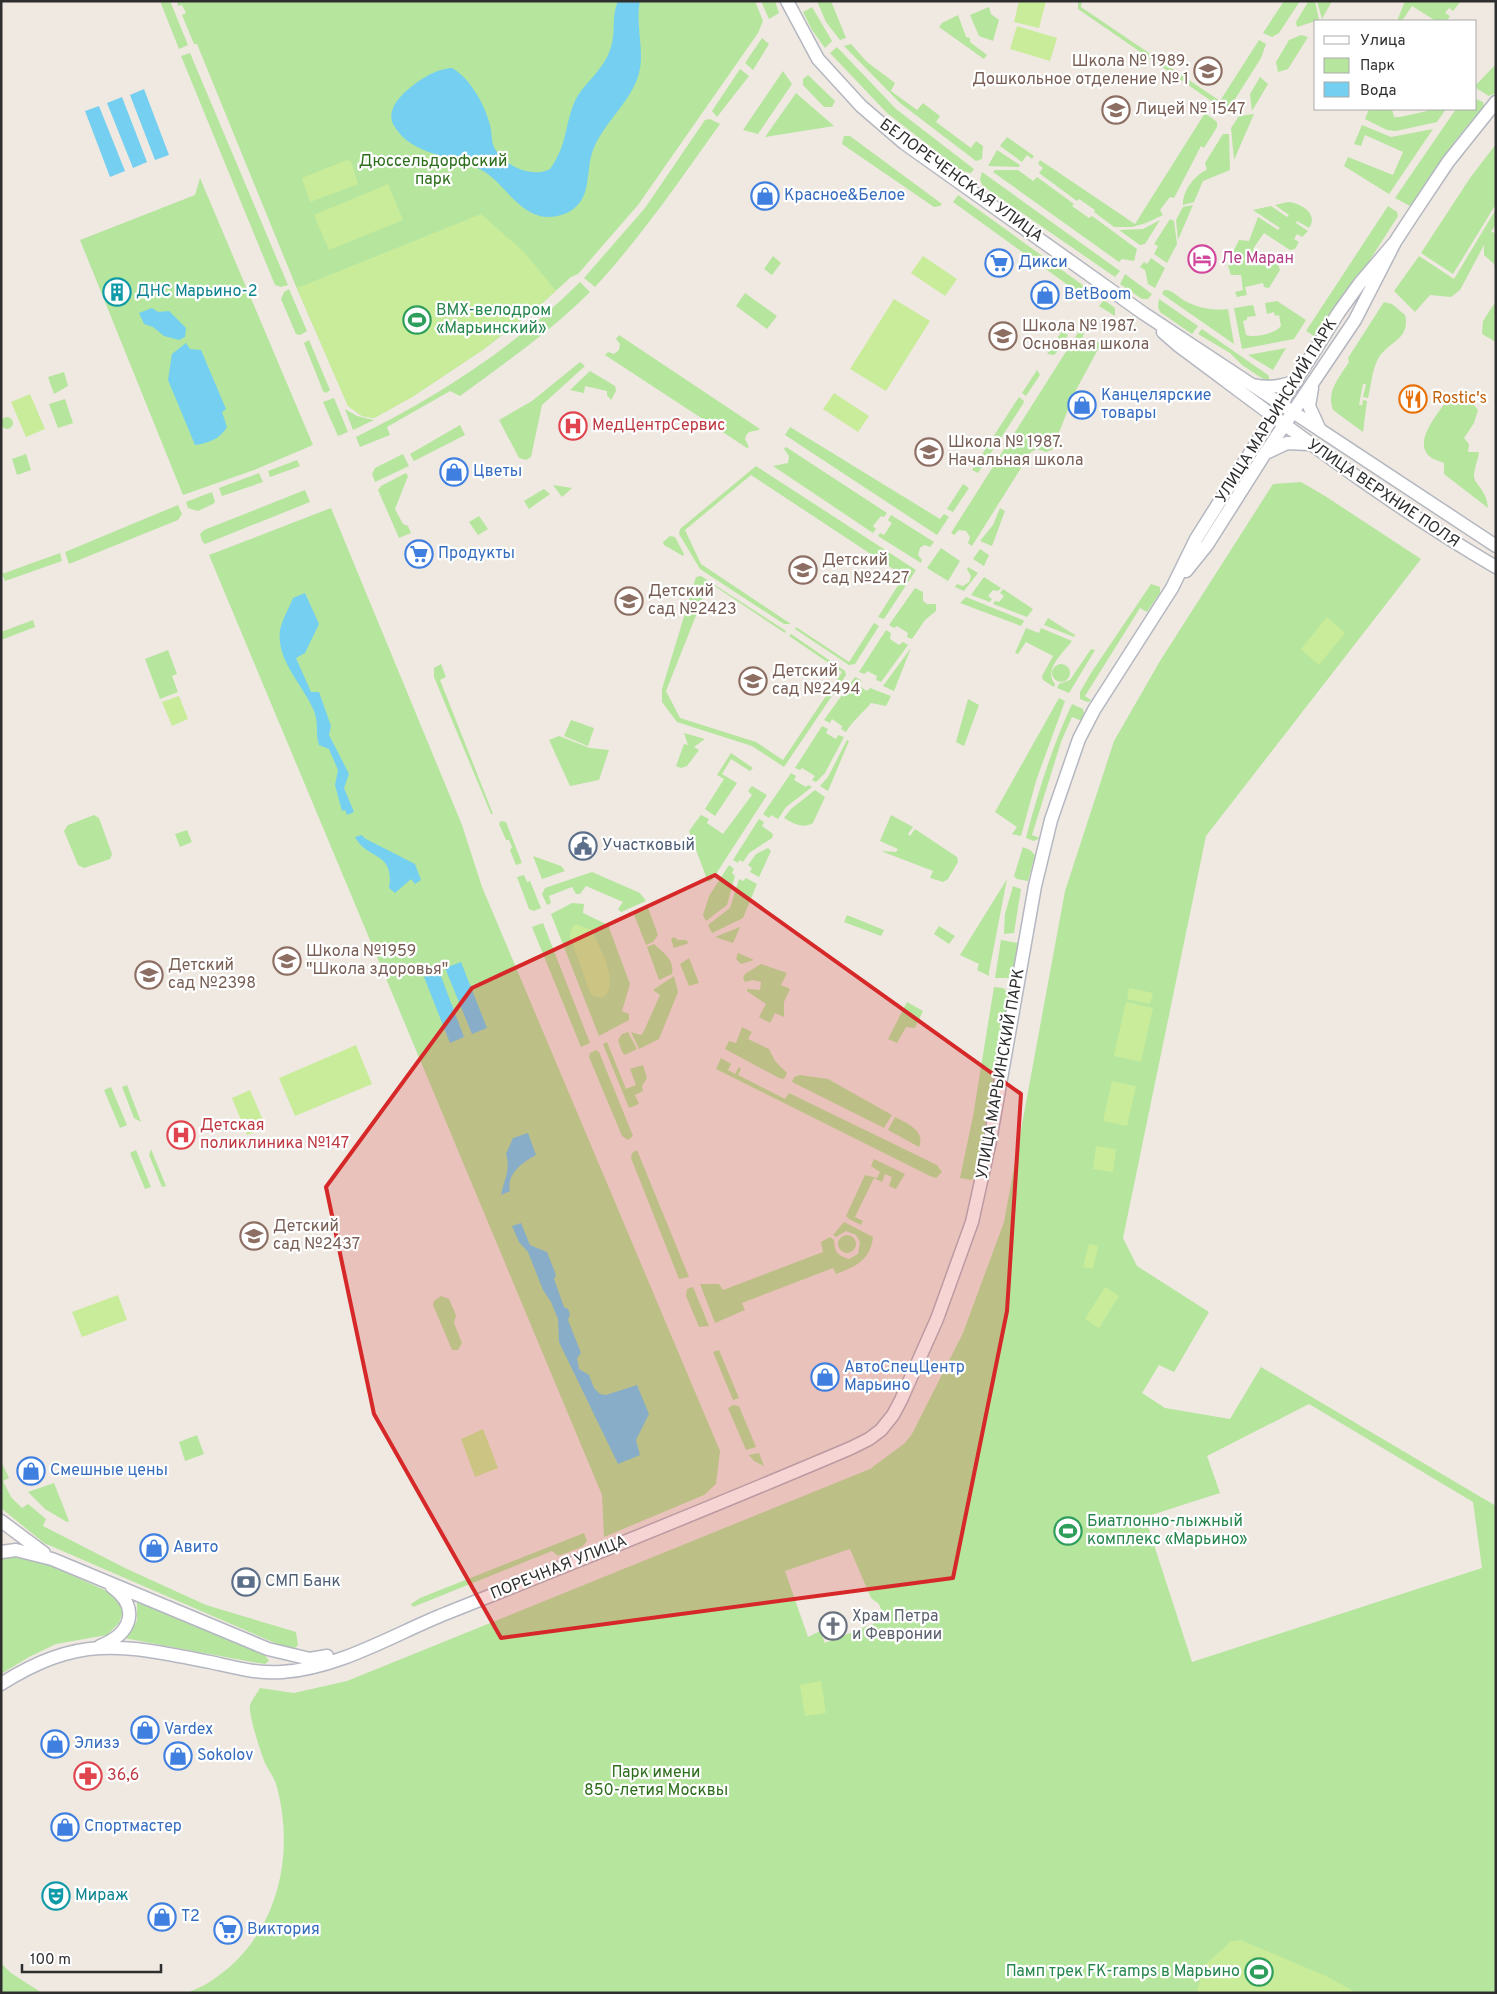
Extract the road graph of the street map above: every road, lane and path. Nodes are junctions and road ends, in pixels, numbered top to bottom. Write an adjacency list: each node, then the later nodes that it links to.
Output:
1 (786, 1): 4 (main road, БЕЛОРЕЧЕНСКАЯ УЛИЦА)
2 (1496, 102): 3 (main road, УЛИЦА МАРЬИНСКИЙ ПАРК)
3 (1396, 242): 5 (main road, УЛИЦА МАРЬИНСКИЙ ПАРК); 6 (main road, УЛИЦА МАРЬИНСКИЙ ПАРК)
4 (1143, 313): 7 (main road, БЕЛОРЕЧЕНСКАЯ УЛИЦА); 8 (main road, БЕЛОРЕЧЕНСКАЯ УЛИЦА)
5 (1297, 380): 7 (main road); 9 (main road, УЛИЦА МАРЬИНСКИЙ ПАРК)
6 (1313, 382): 10 (main road, УЛИЦА МАРЬИНСКИЙ ПАРК); 13 (main road)
7 (1248, 384): 9 (main road, БЕЛОРЕЧЕНСКАЯ УЛИЦА)
8 (1250, 398): 11 (main road, БЕЛОРЕЧЕНСКАЯ УЛИЦА); 15 (main road)
9 (1281, 405): 10 (main road, УЛИЦА ВЕРХНИЕ ПОЛЯ); 11 (main road, УЛИЦА МАРЬИНСКИЙ ПАРК)
10 (1293, 412): 12 (main road, УЛИЦА МАРЬИНСКИЙ ПАРК); 13 (main road, УЛИЦА ВЕРХНИЕ ПОЛЯ)
11 (1273, 417): 12 (main road, УЛИЦА ВЕРХНИЕ ПОЛЯ); 15 (main road, УЛИЦА МАРЬИНСКИЙ ПАРК)
12 (1284, 426): 14 (main road, УЛИЦА ВЕРХНИЕ ПОЛЯ); 16 (main road, УЛИЦА МАРЬИНСКИЙ ПАРК)
13 (1319, 428): 17 (main road, УЛИЦА ВЕРХНИЕ ПОЛЯ)
14 (1309, 444): 16 (main road); 18 (main road, УЛИЦА ВЕРХНИЕ ПОЛЯ)
15 (1255, 446): 19 (main road, УЛИЦА МАРЬИНСКИЙ ПАРК)
16 (1264, 455): 19 (main road, УЛИЦА МАРЬИНСКИЙ ПАРК)
17 (1496, 546)
18 (1496, 567)
19 (1172, 588): 20 (main road, УЛИЦА МАРЬИНСКИЙ ПАРК)
20 (750, 1490): 25 (main road, ПОРЕЧНАЯ УЛИЦА)
21 (1, 1521): 23 (main road)
22 (1, 1552): 23 (main road, ПОРЕЧНАЯ УЛИЦА)
23 (52, 1558): 24 (main road, ПОРЕЧНАЯ УЛИЦА)
24 (102, 1580): 25 (main road, ПОРЕЧНАЯ УЛИЦА); 26 (main road, ПОРЕЧНАЯ УЛИЦА)
25 (368, 1646): 26 (main road, ПОРЕЧНАЯ УЛИЦА)
26 (88, 1649): 27 (main road, ПОРЕЧНАЯ УЛИЦА)
27 (3, 1683)

